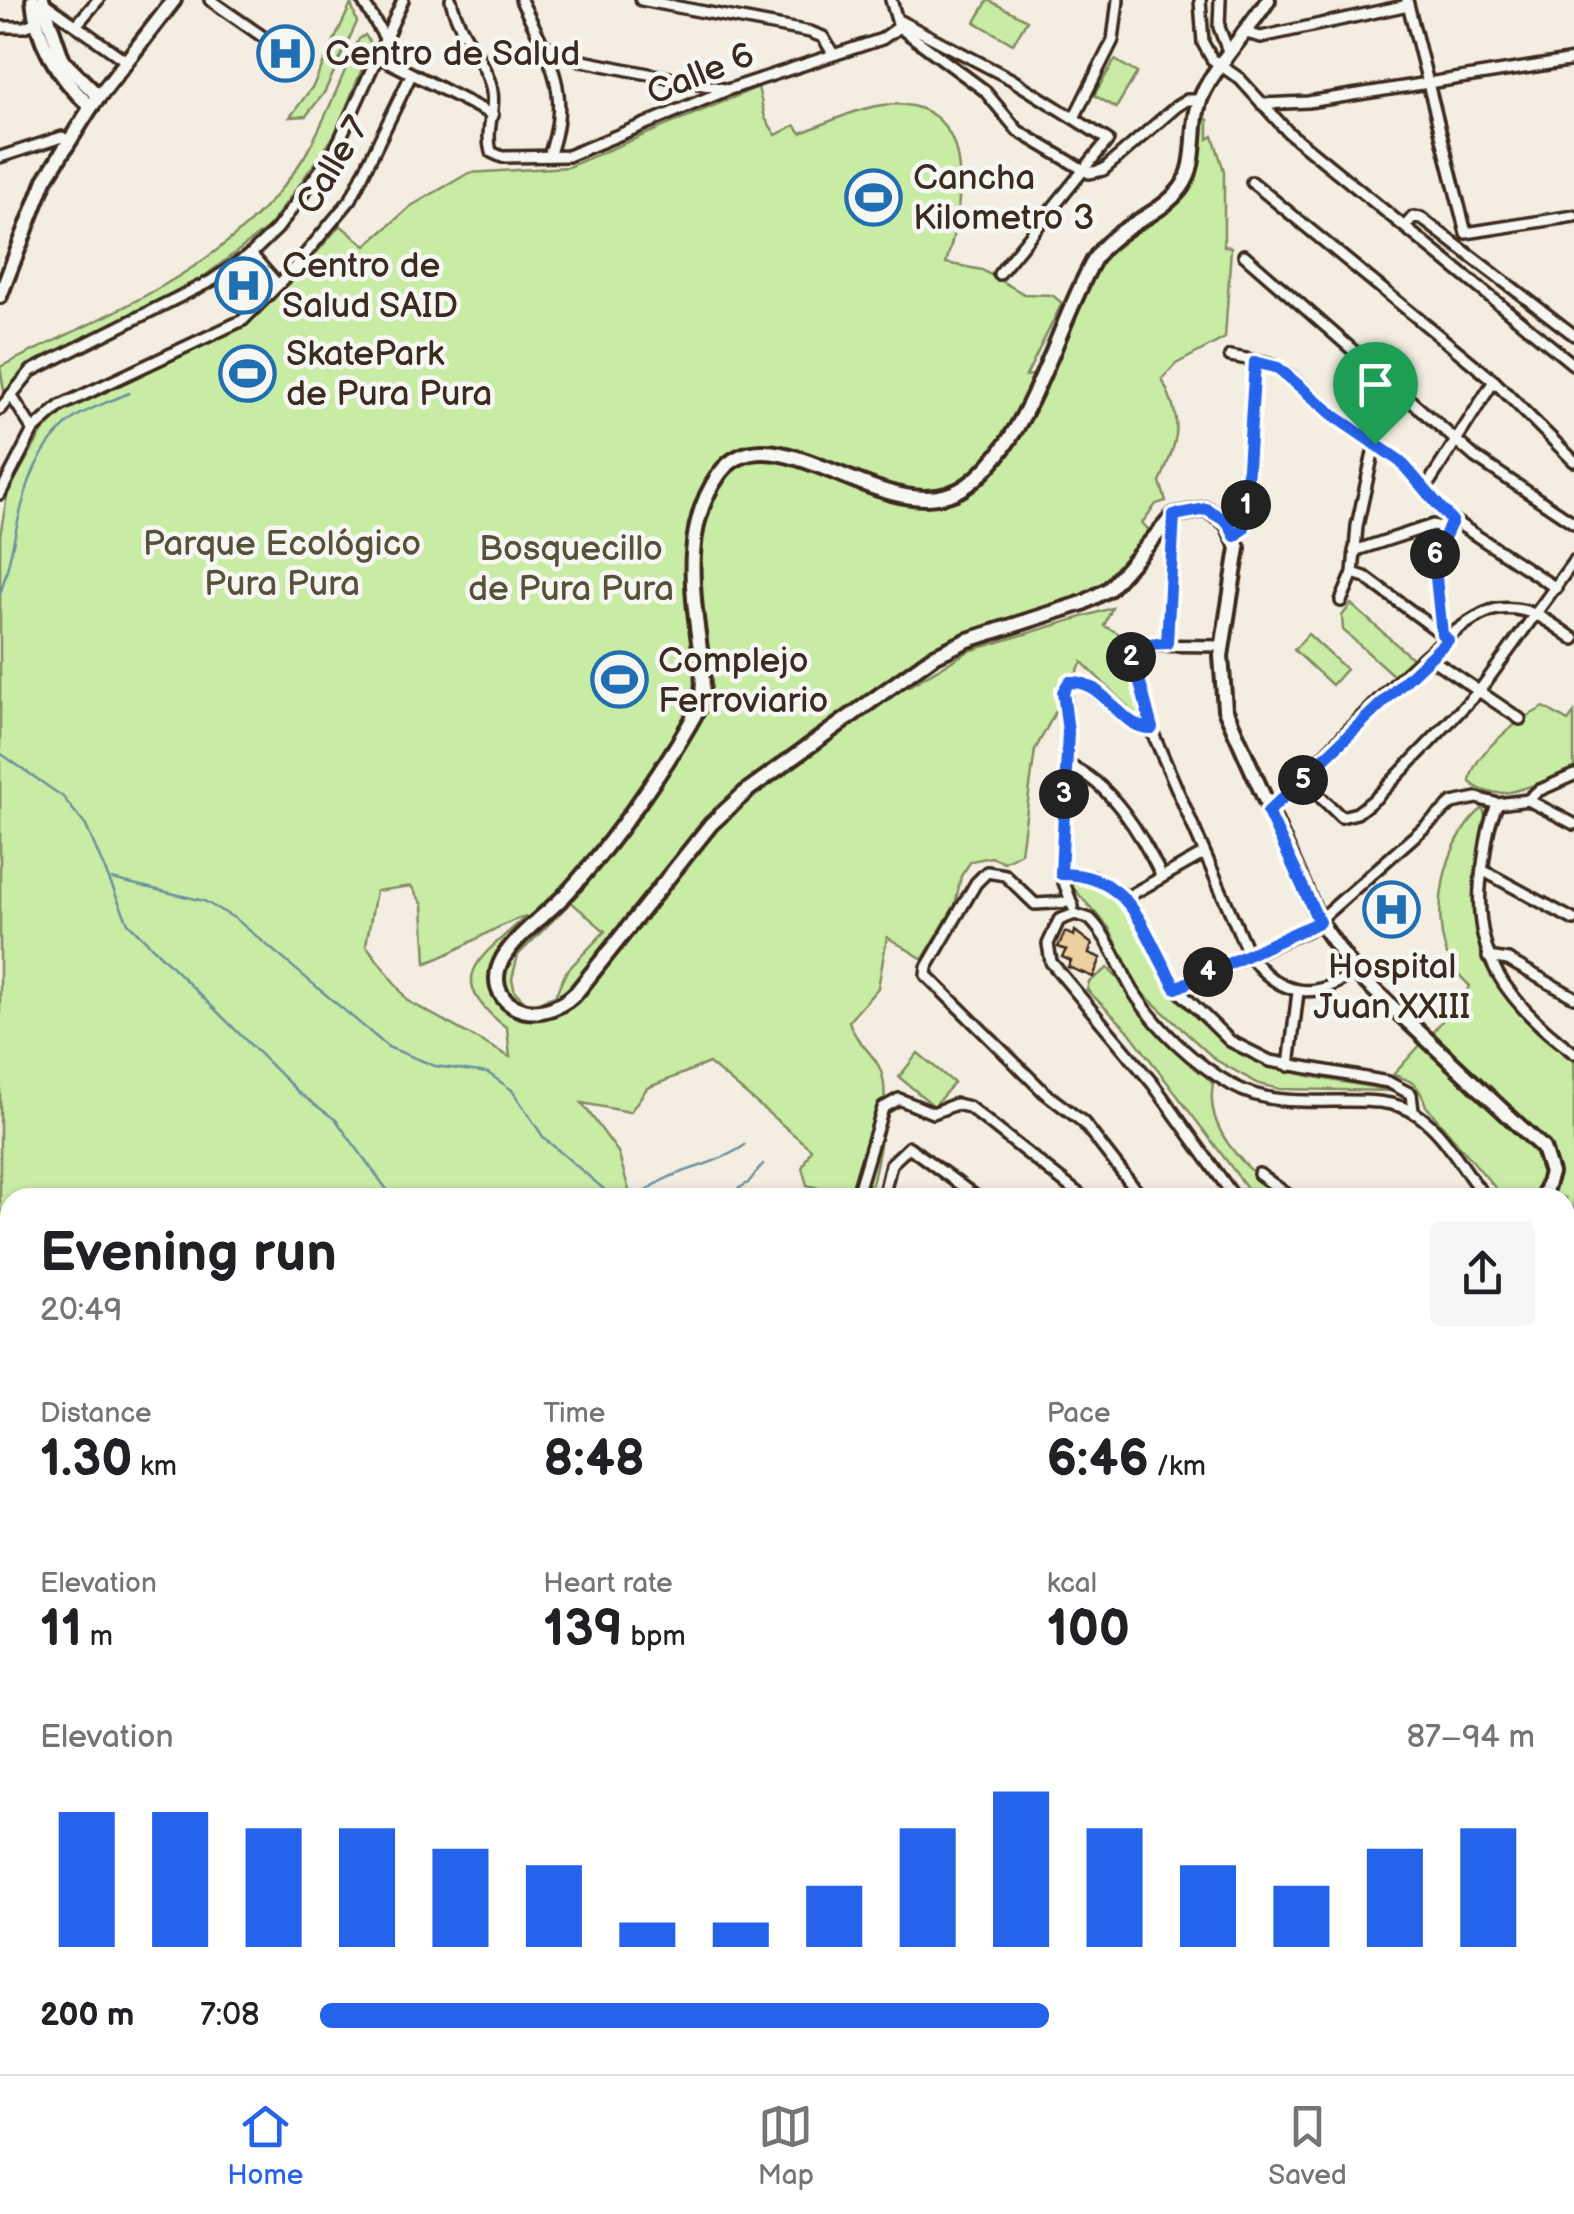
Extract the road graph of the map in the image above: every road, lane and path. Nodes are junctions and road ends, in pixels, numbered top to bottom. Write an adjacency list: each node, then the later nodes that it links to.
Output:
1 (98, 0): 17 (street)
2 (174, 0): 27 (street)
3 (210, 0): 22 (street)
4 (362, 0): 21 (street)
5 (403, 0): 21 (street)
6 (451, 0): 35 (street)
7 (521, 0): 23 (street)
8 (640, 0): 24 (street)
9 (891, 0): 18 (street)
10 (1118, 0): 36 (street)
11 (1200, 0): 28 (street)
12 (1220, 0): 28 (street)
13 (1268, 0): 20 (street)
14 (39, 1): 16 (street); 17 (street); 33 (street)
15 (1408, 3): 20 (street); 30 (street)
16 (37, 22): 19 (street); 33 (street)
17 (78, 23): 27 (street)
18 (900, 24): 24 (street, Calle 6); 36 (street); 40 (street)
19 (0, 27)
20 (1246, 33): 28 (street)
21 (386, 38): 25 (street)
22 (270, 41)
23 (545, 46): 31 (street); 38 (street)
24 (832, 52): 31 (street, Calle 6)
25 (377, 56): 29 (street); 44 (street)
26 (1574, 60): 30 (street)
27 (126, 61): 33 (street)
28 (1226, 61): 32 (street); 34 (street)
29 (411, 74): 35 (street); 47 (street, Calle 7)
30 (1426, 82): 34 (street); 42 (street)
31 (727, 90): 38 (street, Calle 6)
32 (1200, 100): 40 (street); 62 (street)
33 (95, 102): 37 (street)
34 (1262, 104): 43 (street)
35 (493, 115): 38 (street, Calle 6)
36 (1075, 116): 40 (street)
37 (69, 142): 39 (street); 48 (street)
38 (548, 156)
39 (0, 158)
40 (1083, 170): 46 (street)
41 (1252, 182): 53 (street)
42 (1574, 216)
43 (1406, 225): 49 (street); 52 (street)
44 (251, 254): 47 (street); 54 (street)
45 (1244, 255): 57 (street)
46 (999, 274)
47 (278, 285): 56 (street, Calle 7)
48 (0, 296)
49 (1574, 335)
50 (1230, 356): 51 (street)
51 (1255, 362): 58 (street); 65 (street)
52 (1574, 365)
53 (1494, 381): 57 (street); 59 (street)
54 (11, 395): 55 (street); 56 (street)
55 (0, 409)
56 (33, 430): 61 (street)
57 (1458, 442): 60 (street); 63 (street)
58 (1375, 444): 60 (street); 66 (street)
59 (1574, 460)
60 (1425, 489): 64 (street)
61 (0, 494)
62 (1174, 515): 65 (street); 74 (street)
63 (1574, 523)
64 (1450, 525): 66 (street); 69 (street); 72 (street)
65 (1235, 536): 75 (street)
66 (1354, 550): 68 (street)
67 (1574, 561): 69 (street)
68 (1353, 573): 70 (street); 72 (street)
69 (1556, 588): 71 (street)
70 (1341, 601)
71 (1538, 613): 72 (street); 73 (street); 77 (street)
72 (1445, 637): 76 (street)
73 (1574, 639)
74 (1167, 643): 75 (street); 79 (street)
75 (1222, 646): 85 (street)
76 (1427, 656): 77 (street); 82 (street)
77 (1480, 690): 78 (street); 82 (street)
78 (1520, 718)
79 (1152, 728): 80 (street); 87 (street)
80 (1066, 764): 89 (street); 90 (street)
81 (1574, 774): 83 (street)
82 (1303, 780): 85 (street)
83 (1528, 800): 84 (street); 86 (street)
84 (1498, 804): 88 (street); 95 (street)
85 (1268, 812): 95 (street)
86 (1574, 824)
87 (1203, 854): 90 (street); 96 (street)
88 (1482, 870): 94 (street); 97 (street)
89 (1061, 874): 91 (street); 92 (street)
90 (1162, 877): 91 (street)
91 (1127, 897): 99 (street)
92 (1071, 902): 93 (street); 110 (street)
93 (1075, 914): 104 (street); 111 (street)
94 (1574, 920)
95 (1319, 922): 96 (street); 98 (street)
96 (1248, 952): 99 (street); 100 (street)
97 (1488, 956): 101 (street); 102 (street)
98 (1354, 971): 100 (street); 114 (street)
99 (1176, 988): 103 (street)
100 (1298, 992): 103 (street)
101 (1574, 997)
102 (1574, 1053)
103 (1290, 1066): 104 (street)
104 (1413, 1111): 113 (street)
105 (1259, 1174): 112 (street)
106 (859, 1188): 109 (street)
107 (885, 1188): 108 (street)
108 (964, 1188)
109 (1071, 1188)
110 (1134, 1188)
111 (1227, 1188)
112 (1278, 1188)
113 (1478, 1188)
114 (1546, 1188)

